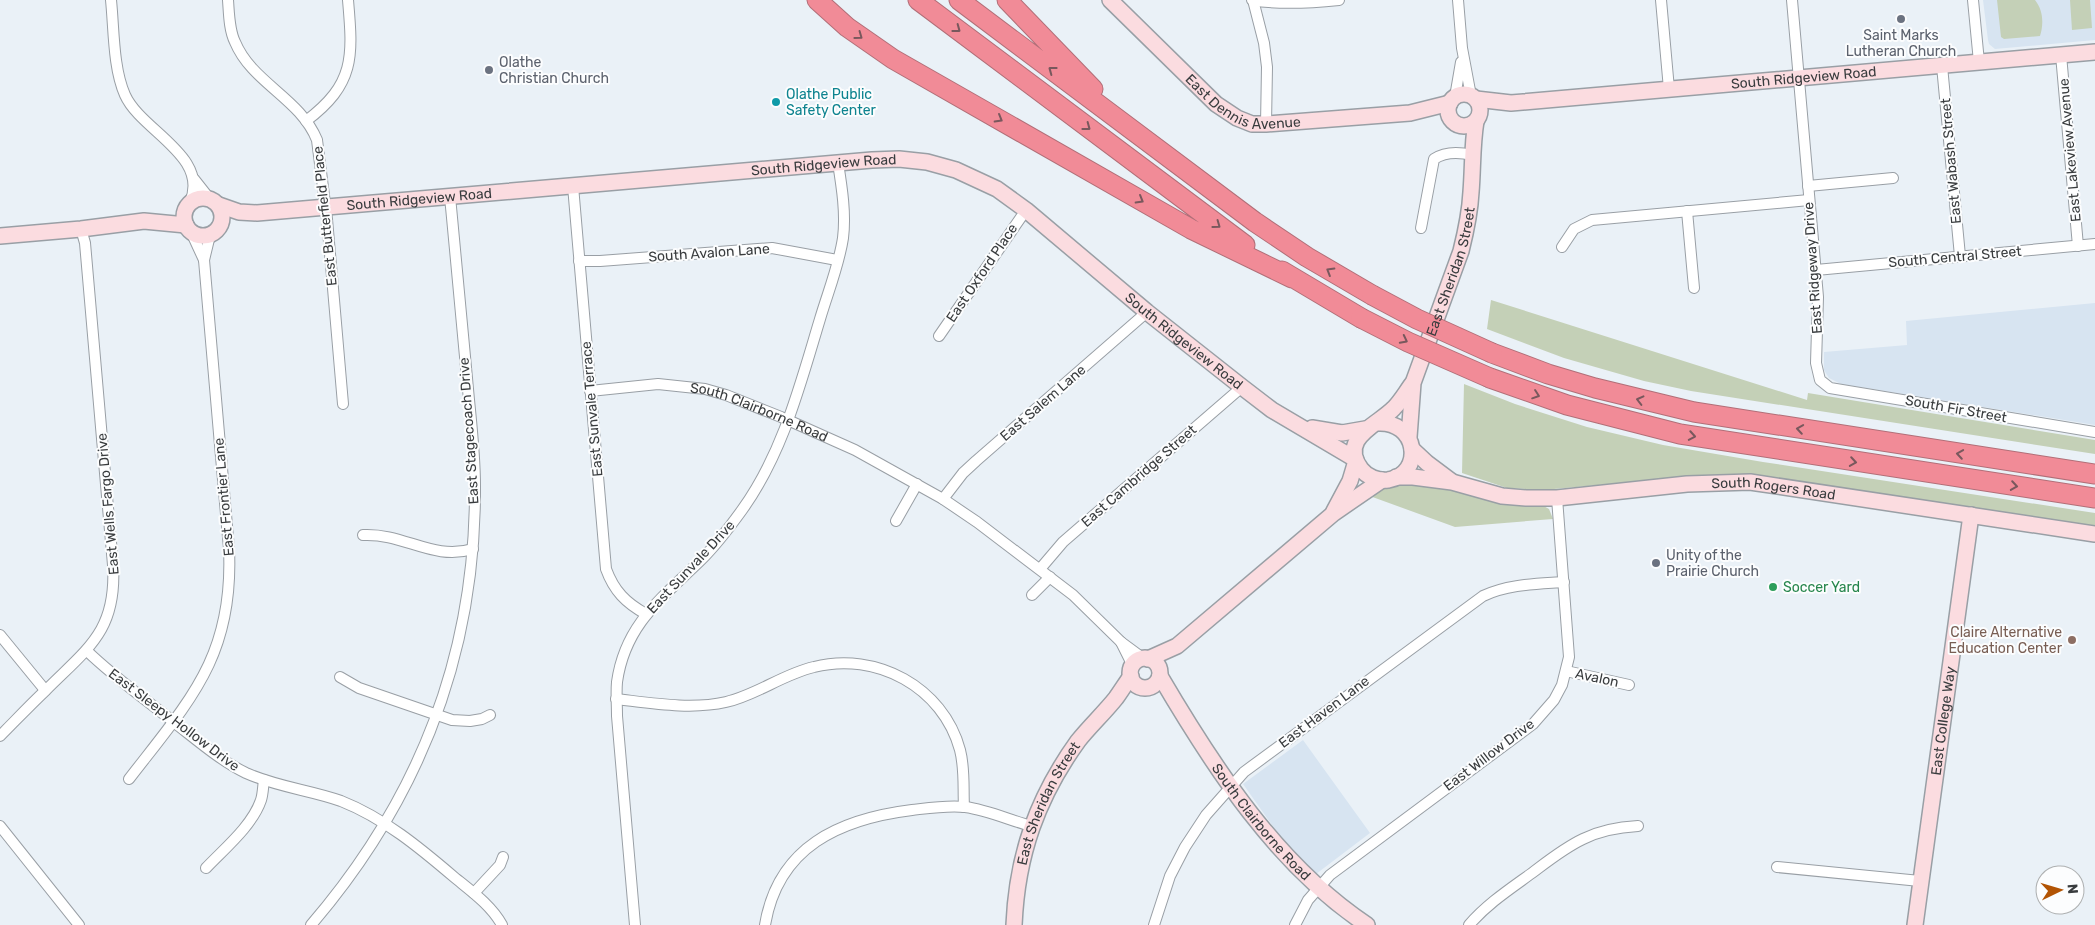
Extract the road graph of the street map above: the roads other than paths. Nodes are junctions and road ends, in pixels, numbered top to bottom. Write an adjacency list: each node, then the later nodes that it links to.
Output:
1 (111, 0): 33 (street)
2 (228, 0): 27 (street, East Butterfield Place)
3 (348, 0): 27 (street)
4 (918, 0): 59 (highway, one-way to 59)
5 (959, 0): 30 (highway, one-way to 5)
6 (1007, 0): 30 (highway)
7 (1110, 0): 29 (main road, East Dennis Avenue)
8 (1252, 0): 9 (street); 29 (street)
9 (1339, 0)
10 (1458, 0): 15 (street)
11 (1661, 0): 21 (street)
12 (1792, 0): 20 (street, East Ridgeway Drive)
13 (1973, 0): 18 (street)
14 (819, 2): 59 (highway, one-way to 59)
15 (1462, 48): 22 (street); 23 (street)
16 (2095, 52): 17 (main road, South Ridgeview Road)
17 (2061, 55): 18 (main road, South Ridgeview Road); 52 (street, East Lakeview Avenue)
18 (1979, 62): 19 (main road, South Ridgeview Road)
19 (1942, 66): 20 (main road, South Ridgeview Road); 54 (street, East Wabash Street)
20 (1799, 78): 21 (main road, South Ridgeview Road); 36 (street, East Ridgeway Drive)
21 (1669, 89): 24 (main road, South Ridgeview Road)
22 (1474, 98): 23 (main road); 24 (main road, South Ridgeview Road); 26 (main road)
23 (1453, 100): 25 (main road, East Dennis Avenue); 28 (main road)
24 (1511, 103): 26 (main road, South Ridgeview Road)
25 (1410, 113): 28 (main road, East Dennis Avenue); 29 (main road, East Dennis Avenue)
26 (1478, 119): 28 (main road); 31 (main road, East Sheridan Street)
27 (306, 121): 41 (street, East Butterfield Place)
28 (1455, 123): 31 (main road, East Sheridan Street)
29 (1266, 124)
30 (1133, 130): 74 (highway, one-way to 30, bridge)
31 (1472, 155): 46 (street); 64 (main road, East Sheridan Street)
32 (838, 163): 35 (main road, South Ridgeview Road); 42 (main road, South Ridgeview Road); 56 (street, East Sunvale Drive)
33 (194, 178): 39 (street); 40 (street)
34 (1893, 178): 36 (street, East Ridgeway Drive)
35 (573, 186): 37 (main road, South Ridgeview Road); 57 (street, East Sunvale Terrace)
36 (1808, 186): 38 (street, East Ridgeway Drive)
37 (450, 197): 41 (main road, South Ridgeview Road); 86 (street, East Stagecoach Drive)
38 (1809, 200): 43 (street); 58 (street, East Ridgeway Drive)
39 (214, 202): 40 (main road); 44 (main road); 49 (main road)
40 (189, 203): 45 (main road); 48 (main road)
41 (326, 208): 44 (main road, South Ridgeview Road); 67 (street, East Butterfield Place)
42 (1026, 210): 61 (main road, South Ridgeview Road); 62 (street, East Oxford Place)
43 (1686, 211): 53 (street); 60 (street)
44 (258, 214): 49 (main road)
45 (144, 221): 47 (main road); 48 (main road)
46 (1421, 228)
47 (81, 229): 50 (main road); 94 (street, East Wells Fargo Drive)
48 (189, 229): 49 (main road); 55 (street)
49 (215, 231): 55 (street)
50 (0, 236)
51 (2095, 244): 52 (street, South Central Street)
52 (2078, 246): 54 (street, South Central Street)
53 (1562, 247)
54 (1960, 256): 58 (street, South Central Street)
55 (204, 260): 107 (street, East Frontier Lane)
56 (837, 260): 57 (street, South Avalon Lane); 68 (street, East Sunvale Drive)
57 (579, 261): 66 (street, East Sunvale Terrace)
58 (1816, 270): 63 (street, East Ridgeway Drive)
59 (1292, 278): 79 (highway, one-way to 79, bridge)
60 (1694, 288)
61 (1147, 312): 65 (main road, South Ridgeview Road); 80 (street, East Salem Lane)
62 (939, 336)
63 (1820, 380): 71 (street, South Fir Street)
64 (1413, 383): 69 (main road, East Sheridan Street); 72 (main road, East Sheridan Street)
65 (1242, 387): 70 (main road, South Ridgeview Road); 87 (street, East Cambridge Street)
66 (590, 391): 68 (street, South Clairborne Road); 91 (street, East Sunvale Terrace)
67 (343, 404)
68 (788, 420): 77 (street, South Clairborne Road); 91 (street, East Sunvale Drive)
69 (1371, 426): 70 (main road, South Ridgeview Road); 72 (main road); 73 (main road)
70 (1303, 427): 73 (main road, South Ridgeview Road)
71 (2095, 432)
72 (1410, 443): 75 (main road); 76 (main road)
73 (1356, 460): 75 (main road); 81 (main road)
74 (2095, 474)
75 (1389, 479): 76 (main road); 81 (main road)
76 (1452, 482): 78 (main road, South Rogers Road)
77 (917, 484): 80 (street, South Clairborne Road); 83 (street)
78 (1557, 498): 82 (main road, South Rogers Road); 89 (street, East Willow Drive)
79 (2095, 498)
80 (943, 499): 87 (street, South Clairborne Road)
81 (1334, 513): 93 (main road)
82 (1971, 516): 84 (main road, South Rogers Road); 120 (main road, East College Way)
83 (896, 520)
84 (2095, 534)
85 (363, 535): 86 (street)
86 (473, 549): 105 (street, East Stagecoach Drive)
87 (1040, 569): 88 (street, South Clairborne Road)
88 (1050, 577): 90 (street); 95 (street, South Clairborne Road)
89 (1564, 582): 96 (street, East Willow Drive); 111 (street, East Haven Lane)
90 (1032, 595)
91 (646, 614): 102 (street, East Sunvale Drive)
92 (0, 635): 101 (street)
93 (1177, 646): 95 (main road); 97 (main road)
94 (87, 651): 101 (street, East Wells Fargo Drive); 107 (street, East Sleepy Hollow Drive)
95 (1139, 665): 97 (main road); 100 (main road); 103 (main road, East Sheridan Street)
96 (1566, 671): 99 (street, Avalon); 121 (street, East Willow Drive)
97 (1160, 673): 100 (main road); 104 (main road, South Clairborne Road)
98 (340, 677): 105 (street)
99 (1629, 685)
100 (1145, 688): 103 (main road, East Sheridan Street); 104 (main road, South Clairborne Road)
101 (45, 690): 108 (street, East Wells Fargo Drive)
102 (616, 698): 112 (street); 126 (street, East Sunvale Drive)
103 (1116, 698): 115 (main road, East Sheridan Street)
104 (1173, 701): 111 (main road, South Clairborne Road)
105 (437, 715): 106 (street); 113 (street, East Stagecoach Drive)
106 (490, 715)
107 (174, 722): 109 (street, East Frontier Lane); 110 (street, East Sleepy Hollow Drive)
108 (0, 736)
109 (129, 779)
110 (264, 780): 113 (street, East Sleepy Hollow Drive); 119 (street)
111 (1231, 786): 121 (main road, South Clairborne Road); 129 (street, East Haven Lane)
112 (964, 807): 115 (street); 127 (street)
113 (385, 824): 122 (street, East Sleepy Hollow Drive); 124 (street, East Stagecoach Drive)
114 (0, 826): 123 (street)
115 (1031, 826): 128 (main road, East Sheridan Street)
116 (1638, 826): 132 (street)
117 (503, 857): 122 (street)
118 (1777, 867): 120 (street)
119 (206, 868)
120 (1920, 881): 133 (main road, East College Way)
121 (1318, 888): 130 (street, East Willow Drive); 131 (main road, South Clairborne Road)
122 (474, 892): 125 (street, East Sleepy Hollow Drive)
123 (79, 925)
124 (311, 925)
125 (502, 925)
126 (635, 925)
127 (765, 925)
128 (1014, 925)
129 (1154, 925)
130 (1295, 925)
131 (1367, 925)
132 (1469, 925)
133 (1915, 925)

